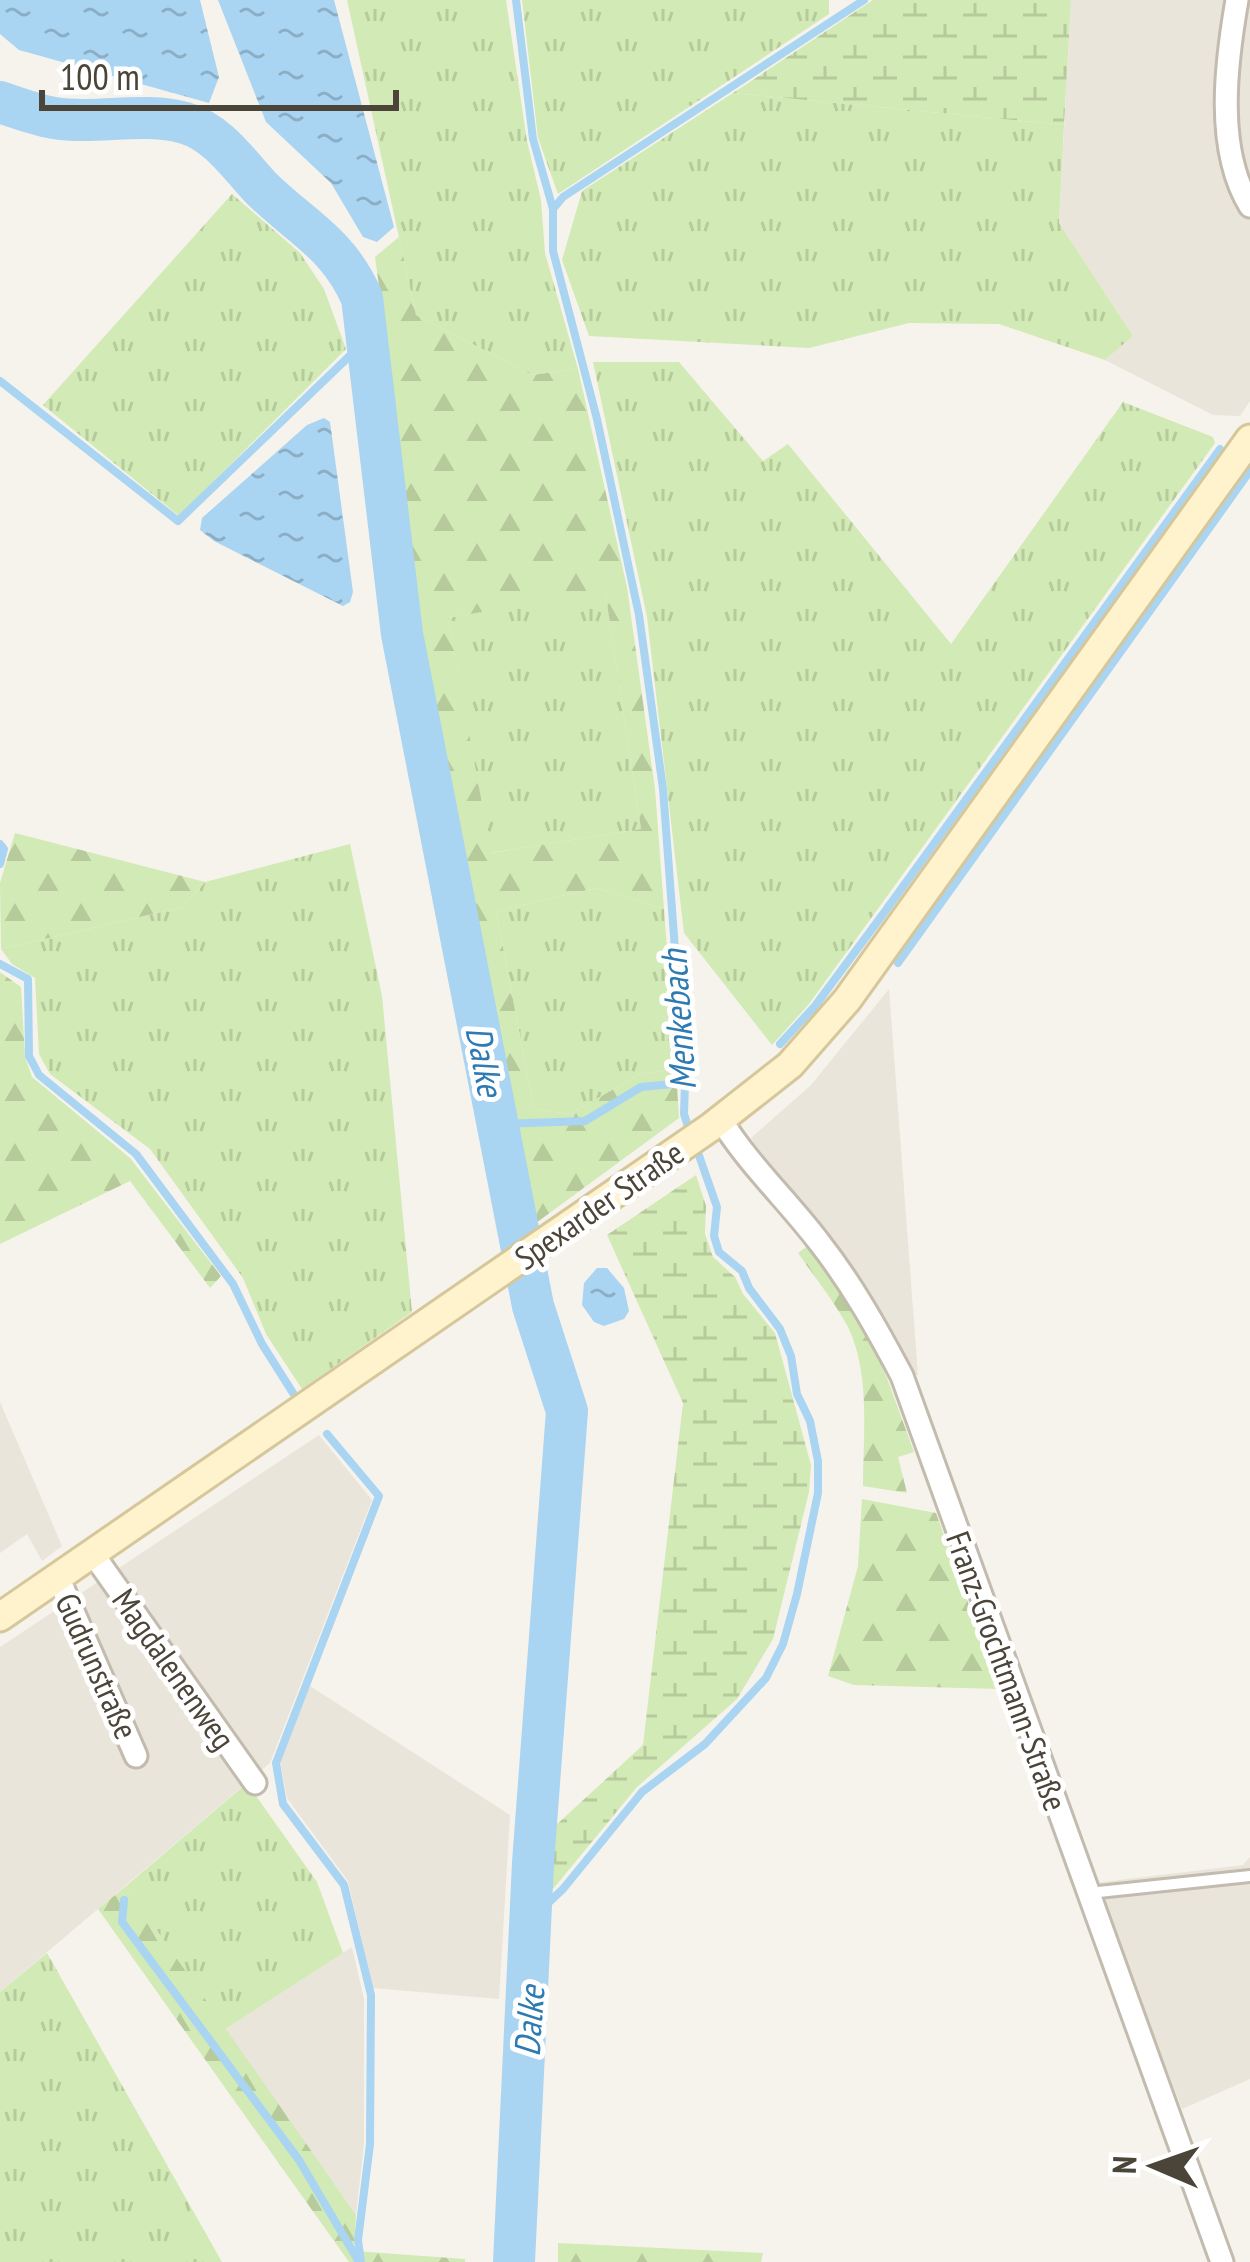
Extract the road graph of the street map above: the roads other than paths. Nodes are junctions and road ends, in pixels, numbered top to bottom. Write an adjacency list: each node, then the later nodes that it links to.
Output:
1 (1237, 0): 2 (street)
2 (1250, 206)
3 (1250, 439): 4 (main road, Spexarder Straße)
4 (716, 1123): 5 (main road, Spexarder Straße); 11 (street, Franz-Grochtmann-Straße)
5 (93, 1554): 6 (main road, Spexarder Straße); 9 (street, Magdalenenweg)
6 (58, 1577): 7 (main road, Spexarder Straße); 8 (street, Gudrunstraße)
7 (0, 1617)
8 (136, 1756)
9 (255, 1783)
10 (1250, 1876): 11 (lane)
11 (1086, 1893): 12 (street, Franz-Grochtmann-Straße)
12 (1222, 2262)

